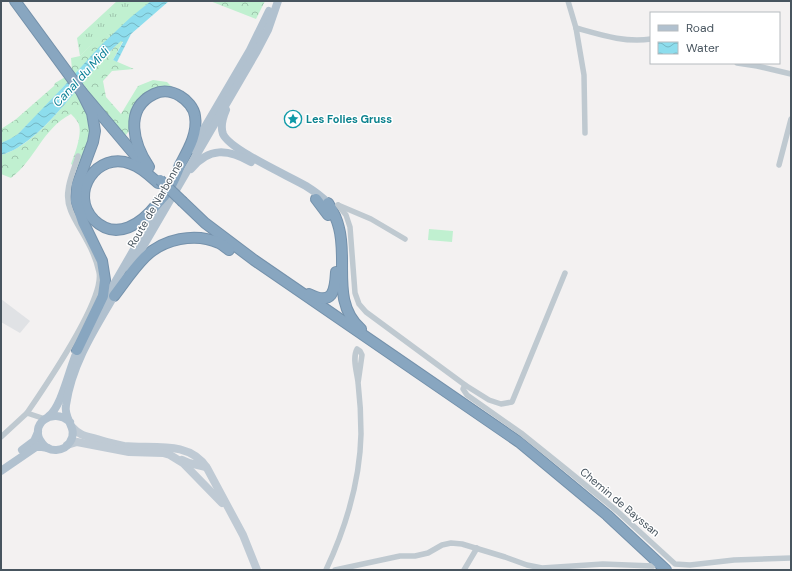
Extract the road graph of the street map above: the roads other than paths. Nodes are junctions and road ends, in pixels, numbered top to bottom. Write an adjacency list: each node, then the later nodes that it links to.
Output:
1 (15, 1): 9 (highway)
2 (18, 1): 9 (highway)
3 (273, 1): 21 (main road, Route de Narbonne)
4 (278, 1): 10 (main road, Route de Narbonne)
5 (568, 1): 6 (street)
6 (576, 28): 7 (street); 14 (street)
7 (650, 39)
8 (744, 64): 11 (street)
9 (67, 70): 12 (highway)
10 (245, 71): 20 (main road, Route de Narbonne); 25 (main road)
11 (791, 74)
12 (82, 89): 18 (highway); 19 (highway); 31 (highway)
13 (791, 119): 15 (street)
14 (585, 133)
15 (788, 138): 17 (street)
16 (78, 156): 35 (street)
17 (779, 165)
18 (148, 167): 19 (highway); 21 (highway)
19 (159, 181): 21 (highway); 23 (highway, bridge)
20 (180, 182): 22 (main road); 30 (main road, Route de Narbonne)
21 (168, 191): 31 (main road, Route de Narbonne)
22 (316, 200): 25 (highway)
23 (182, 204): 27 (highway); 29 (highway)
24 (338, 205): 25 (street); 26 (street); 34 (street)
25 (327, 207): 27 (highway); 32 (highway)
26 (405, 239)
27 (254, 260): 32 (highway)
28 (566, 273): 34 (street)
29 (272, 278): 30 (highway); 44 (highway)
30 (114, 296): 37 (main road, Route de Narbonne)
31 (77, 350): 36 (main road, Route de Narbonne)
32 (410, 367): 44 (highway)
33 (358, 383): 33 (street); 53 (street)
34 (465, 385): 49 (street, Chemin de Bayssan)
35 (30, 414): 36 (street); 38 (street); 39 (street)
36 (47, 417): 37 (main road); 38 (main road)
37 (71, 425): 40 (main road); 45 (street)
38 (38, 430): 41 (main road); 43 (main road)
39 (1, 437)
40 (68, 445): 41 (main road); 42 (street)
41 (50, 449): 46 (main road)
42 (170, 455): 45 (street); 47 (street)
43 (1, 465)
44 (546, 465): 50 (highway)
45 (206, 467): 47 (street)
46 (1, 471)
47 (229, 510): 52 (street)
48 (477, 548): 51 (street); 54 (street); 55 (street)
49 (791, 558)
50 (658, 561): 51 (street); 56 (highway)
51 (527, 567)
52 (257, 570)
53 (326, 570)
54 (335, 570)
55 (464, 570)
56 (666, 570)

